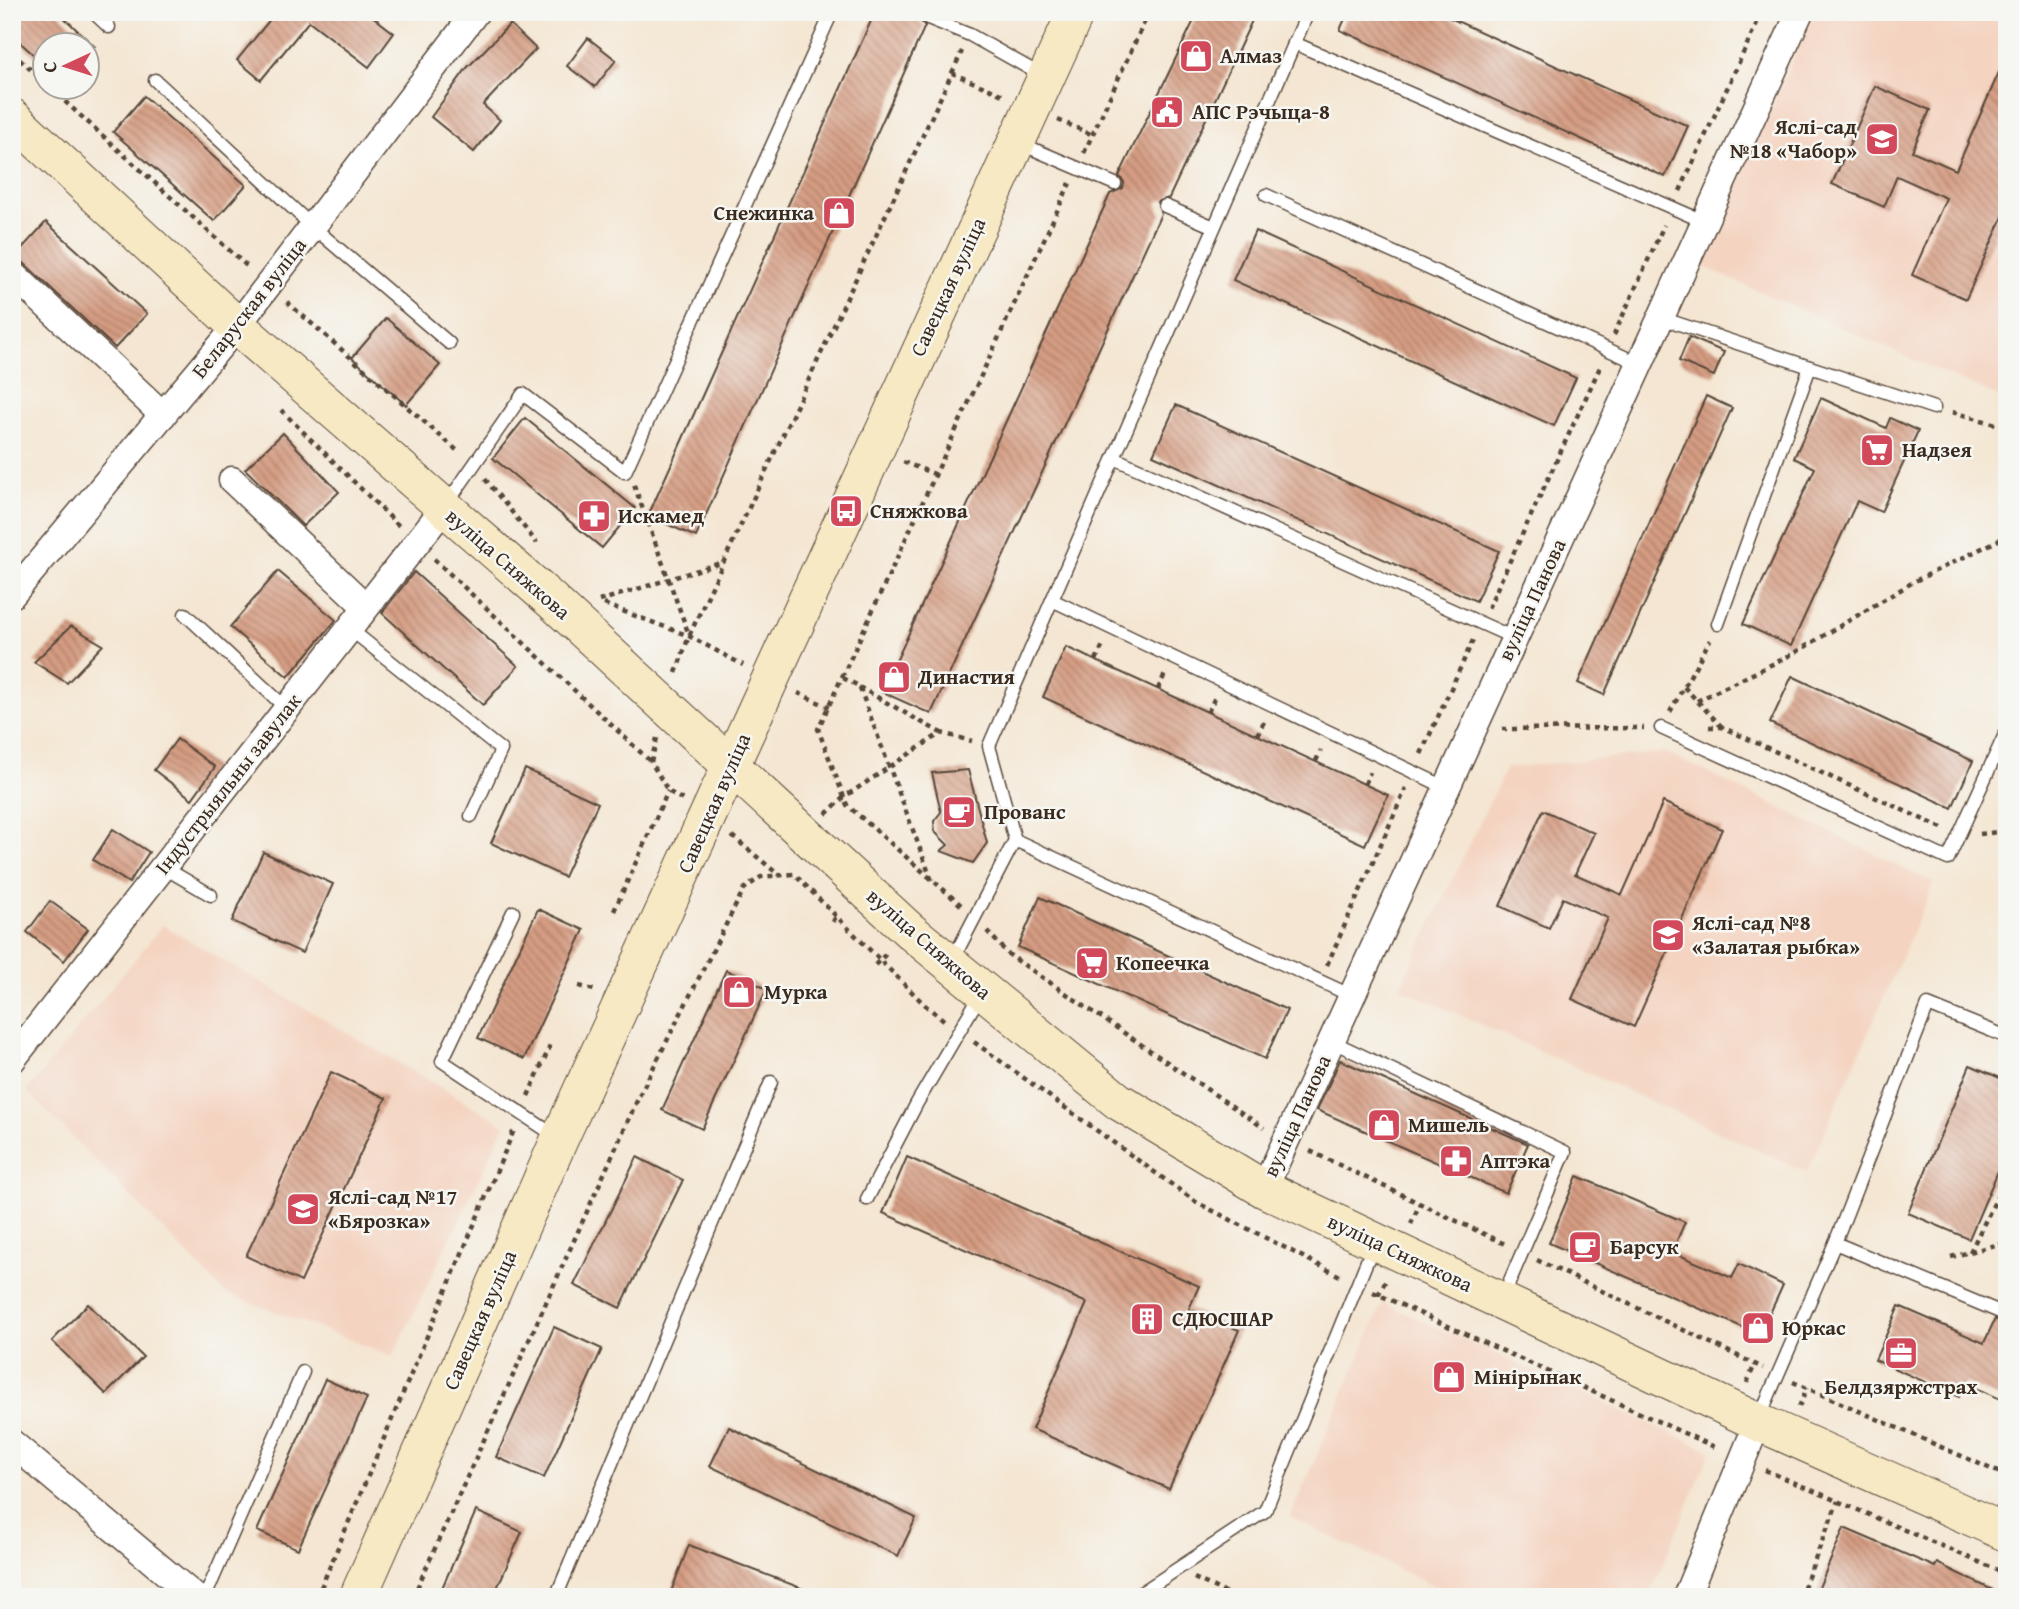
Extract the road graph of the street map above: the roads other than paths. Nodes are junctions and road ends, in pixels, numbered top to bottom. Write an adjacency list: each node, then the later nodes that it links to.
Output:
1 (93, 12): 8 (lane)
2 (476, 12): 18 (street, Беларуская вуліца)
3 (832, 12): 30 (lane)
4 (1076, 12): 11 (street, Савецкая вуліца)
5 (1308, 12): 9 (lane)
6 (1800, 12): 17 (street, вуліца Панова)
7 (928, 18): 11 (lane)
8 (109, 27)
9 (1294, 43): 17 (lane); 19 (lane)
10 (155, 80): 18 (lane)
11 (1038, 93): 13 (street, Савецкая вуліца)
12 (12, 117): 22 (street, вуліца Сняжкова)
13 (1015, 142): 14 (lane); 41 (street, Савецкая вуліца)
14 (1115, 184)
15 (1266, 195): 24 (lane)
16 (1165, 206): 19 (lane)
17 (1704, 222): 21 (street, вуліца Панова)
18 (313, 226): 22 (street, Беларуская вуліца); 23 (lane)
19 (1214, 227): 28 (lane)
20 (12, 273): 27 (street)
21 (1661, 318): 24 (street, вуліца Панова); 25 (lane)
22 (237, 326): 27 (street, Беларуская вуліца); 30 (street, вуліца Сняжкова)
23 (449, 344)
24 (1640, 364): 37 (street, вуліца Панова)
25 (1810, 367): 26 (lane); 35 (lane)
26 (1934, 408)
27 (163, 415): 31 (street, Беларуская вуліца)
28 (1114, 458): 32 (lane); 37 (lane)
29 (232, 480): 33 (street)
30 (444, 509): 33 (street, Індустрыяльны завулак); 41 (street, вуліца Сняжкова)
31 (12, 595)
32 (1052, 600): 42 (lane); 44 (lane)
33 (366, 607): 36 (street, Індустрыяльны завулак)
34 (185, 614): 38 (lane)
35 (1718, 624)
36 (350, 629): 38 (street, Індустрыяльны завулак); 43 (lane)
37 (1514, 638): 42 (street, вуліца Панова)
38 (288, 709): 45 (street, Індустрыяльны завулак)
39 (1661, 728): 40 (lane)
40 (2007, 730)
41 (731, 767): 48 (street, вуліца Сняжкова); 55 (street, Савецкая вуліца)
42 (1447, 788): 50 (street, вуліца Панова)
43 (471, 816)
44 (1015, 840): 48 (lane); 50 (lane)
45 (163, 867): 46 (lane); 53 (street, Індустрыяльны завулак)
46 (211, 895)
47 (513, 912): 55 (lane)
48 (950, 964): 49 (street, вуліца Сняжкова)
49 (982, 992): 56 (street, вуліца Сняжкова); 57 (lane)
50 (1352, 996): 52 (street, вуліца Панова)
51 (2007, 1037): 59 (lane)
52 (1331, 1041): 56 (street, вуліца Панова); 60 (lane)
53 (12, 1060)
54 (771, 1082): 69 (lane)
55 (559, 1138): 68 (street, Савецкая вуліца)
56 (1264, 1189): 58 (street, вуліца Сняжкова)
57 (867, 1199)
58 (1375, 1241): 60 (street, вуліца Сняжкова); 70 (lane)
59 (1835, 1242): 61 (lane); 63 (lane)
60 (1501, 1301): 63 (street, вуліца Сняжкова)
61 (2007, 1315)
62 (303, 1372): 67 (lane)
63 (1758, 1422): 65 (street, вуліца Сняжкова); 71 (street)
64 (12, 1443): 66 (street)
65 (2007, 1533)
66 (195, 1597)
67 (205, 1597)
68 (358, 1597)
69 (556, 1597)
70 (1135, 1597)
71 (1686, 1597)

